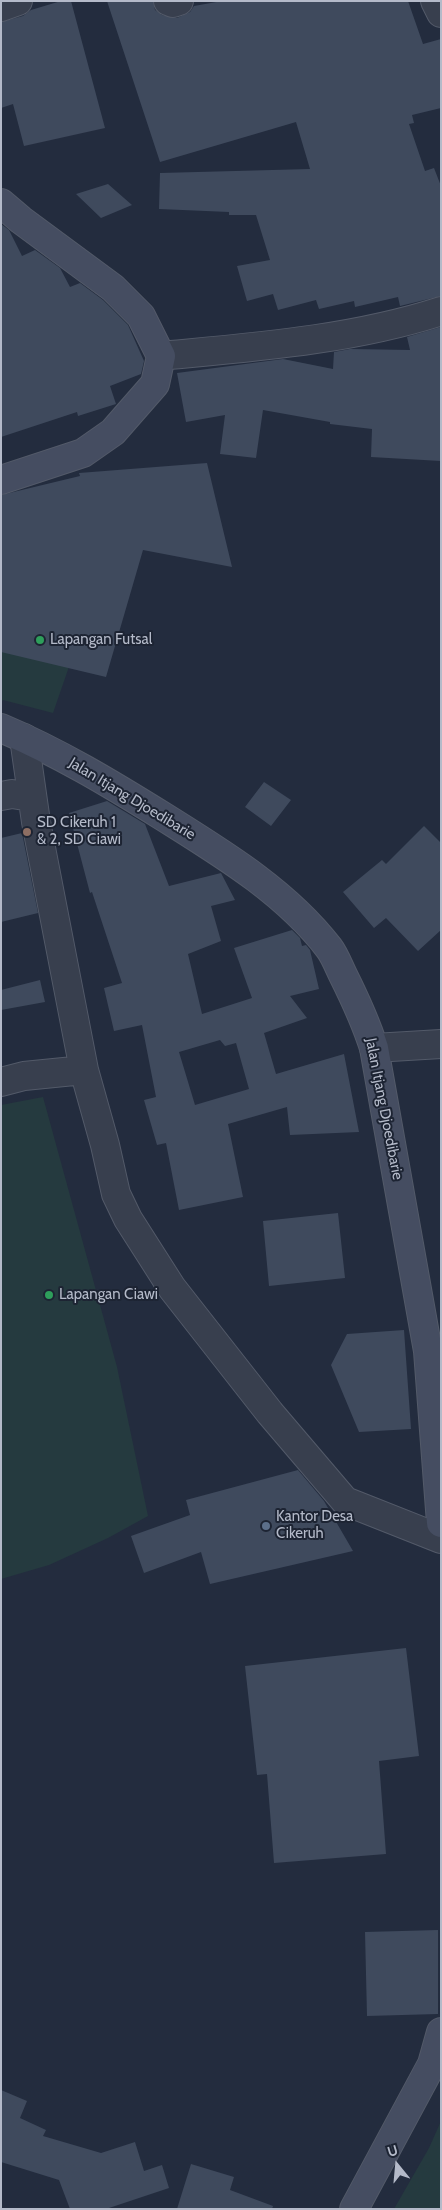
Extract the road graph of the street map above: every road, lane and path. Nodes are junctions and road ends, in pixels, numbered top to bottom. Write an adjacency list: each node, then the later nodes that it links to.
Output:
1 (18, 1): 5 (street)
2 (168, 1): 3 (street)
3 (179, 1)
4 (435, 1): 6 (street)
5 (1, 8)
6 (441, 13)
7 (1, 203): 9 (main road)
8 (441, 311): 9 (street)
9 (161, 356): 10 (main road)
10 (1, 480)
11 (13, 733): 13 (street); 15 (main road, Jalan Itjang Djoedibarie)
12 (1, 796): 13 (street)
13 (31, 796): 16 (street)
14 (441, 1044): 15 (street)
15 (374, 1048): 18 (main road, Jalan Itjang Djoedibarie)
16 (84, 1070): 17 (street); 19 (street)
17 (1, 1082)
18 (441, 1523)
19 (441, 1538)
20 (441, 2032): 21 (main road)
21 (354, 2209)

